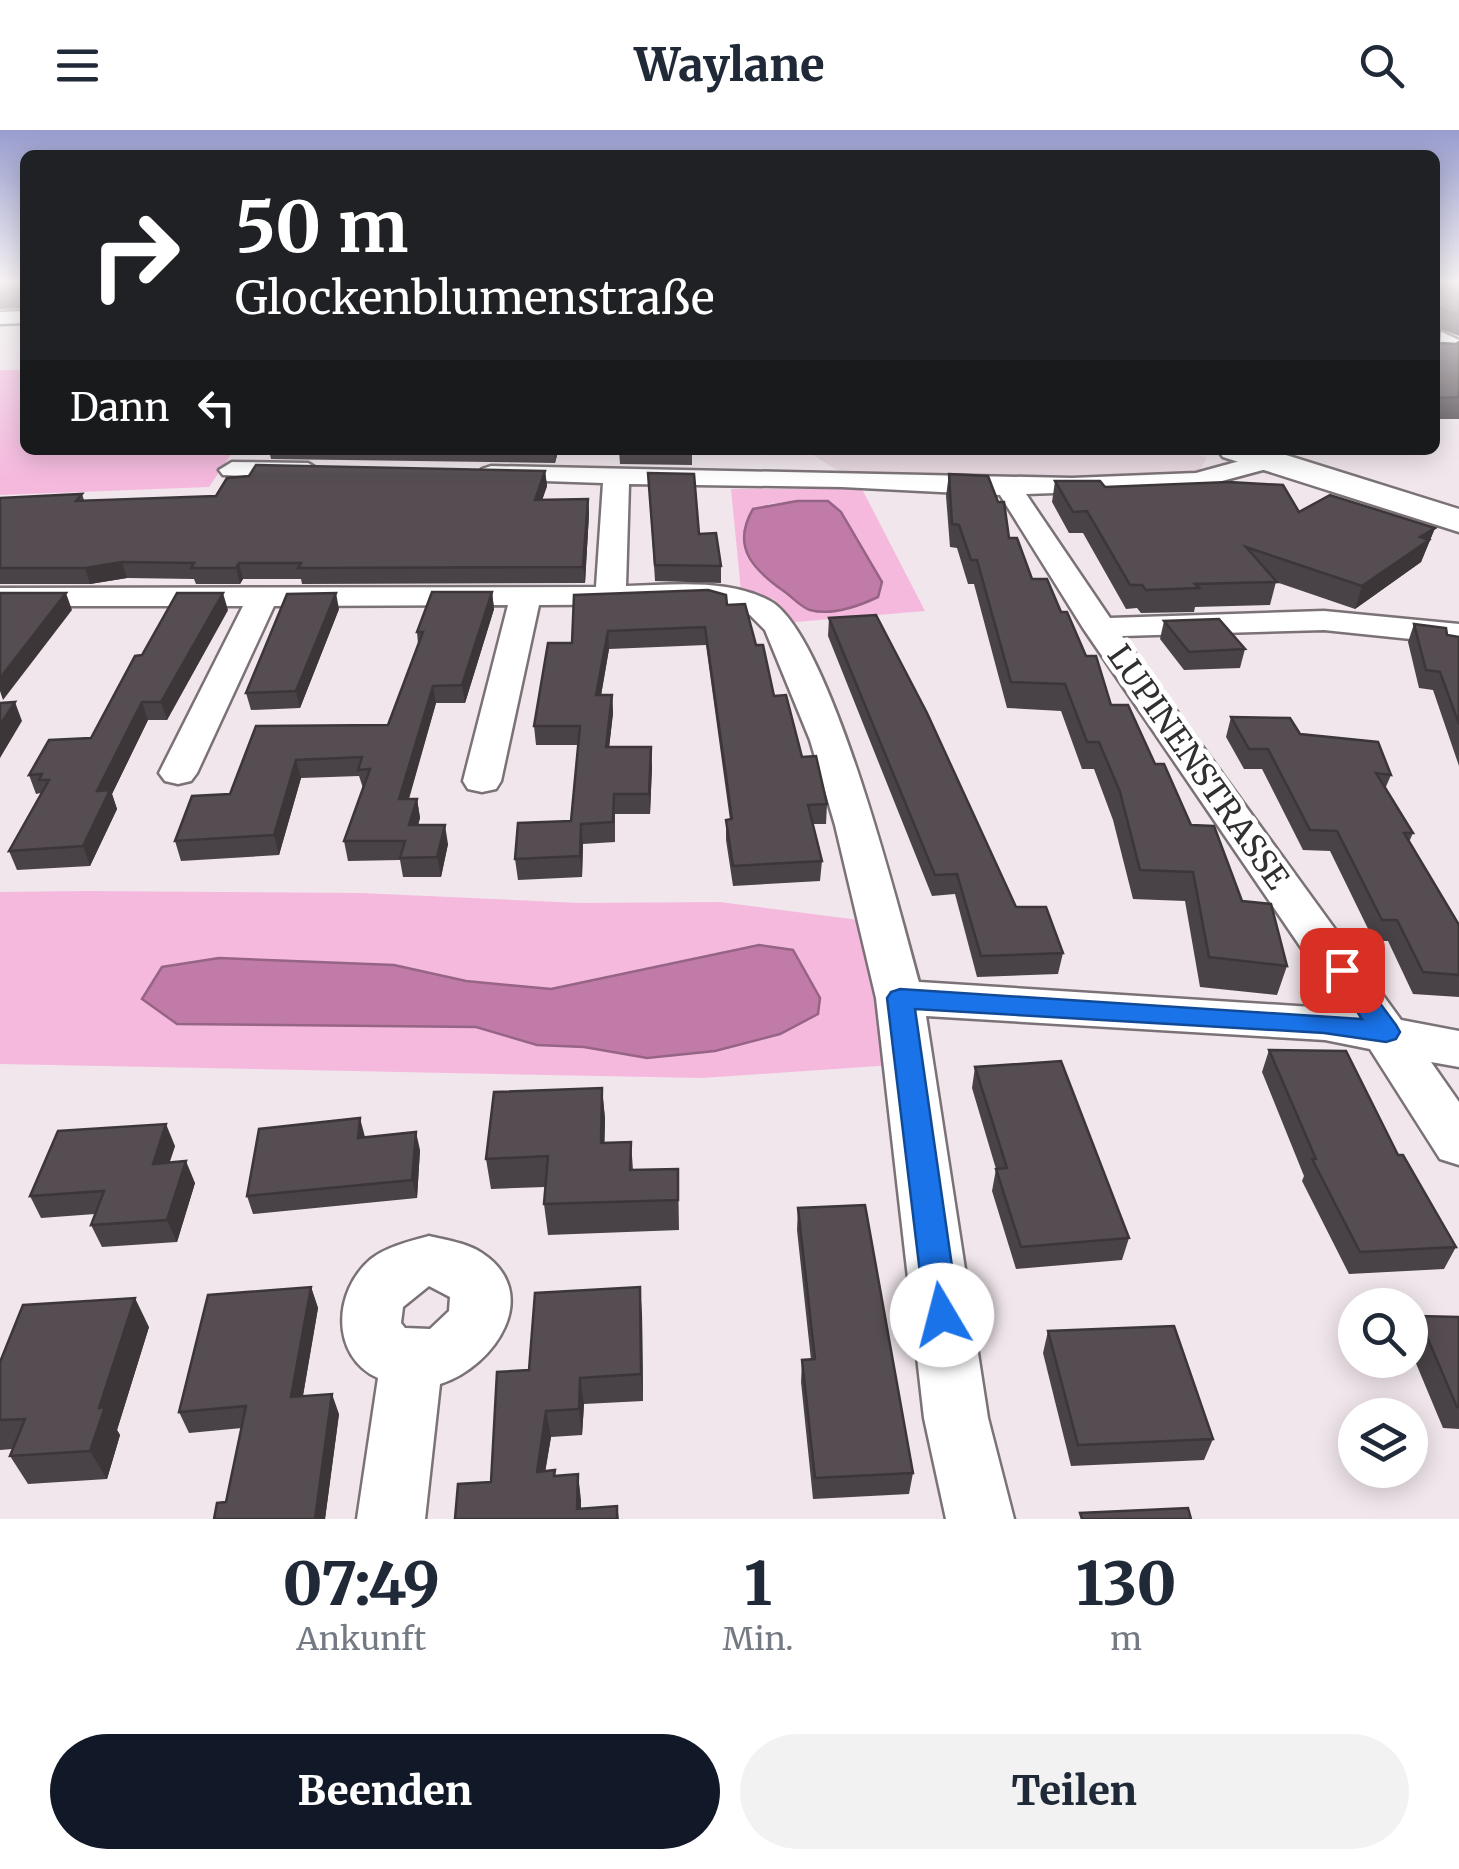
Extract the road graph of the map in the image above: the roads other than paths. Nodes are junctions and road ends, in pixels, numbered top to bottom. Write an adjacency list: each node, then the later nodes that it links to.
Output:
1 (800, 455): 7 (street)
2 (1252, 456): 8 (street); 9 (street)
3 (239, 460): 5 (street)
4 (598, 468): 6 (street); 7 (street); 11 (street)
5 (331, 471)
6 (470, 474)
7 (842, 479): 8 (street)
8 (1008, 487): 14 (street, LUPINENSTRASSE)
9 (1459, 521)
10 (263, 596): 12 (street); 13 (street); 16 (street)
11 (610, 596): 13 (street); 18 (street)
12 (0, 597)
13 (526, 598): 17 (street)
14 (1099, 628): 15 (street); 19 (street, LUPINENSTRASSE)
15 (1459, 634)
16 (178, 773)
17 (482, 781)
18 (900, 998): 19 (street); 24 (street)
19 (1386, 1032): 20 (street); 21 (street, LUPINENSTRASSE)
20 (1459, 1049)
21 (1459, 1144)
22 (411, 1362): 23 (street)
23 (391, 1519)
24 (980, 1519)

